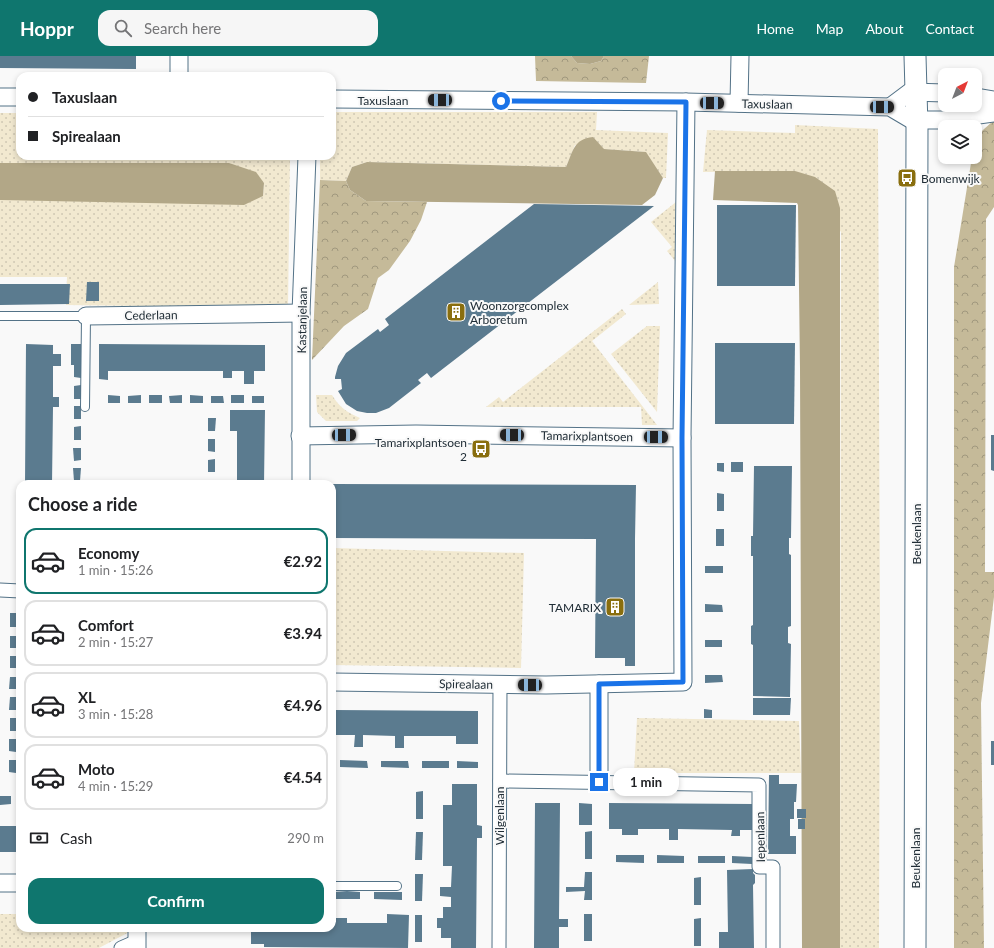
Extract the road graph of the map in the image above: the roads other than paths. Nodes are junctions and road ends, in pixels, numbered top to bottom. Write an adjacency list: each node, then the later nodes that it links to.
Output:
1 (179, 56): 5 (street)
2 (740, 56): 13 (street)
3 (915, 56): 6 (street, Beukenlaan)
4 (929, 56): 6 (street, Beukenlaan)
5 (179, 72)
6 (930, 92): 14 (street); 16 (street, Beukenlaan)
7 (0, 97): 8 (street)
8 (16, 97)
9 (982, 98): 11 (street)
10 (336, 99): 12 (street, Taxuslaan)
11 (994, 100)
12 (686, 102): 13 (street, Taxuslaan); 23 (street)
13 (739, 104): 14 (street, Taxuslaan)
14 (890, 107): 16 (street, Taxuslaan)
15 (994, 112): 16 (street)
16 (923, 120): 40 (street, Beukenlaan); 41 (street, Beukenlaan)
17 (307, 160): 18 (street, Kastanjelaan)
18 (301, 313): 20 (street, Cederlaan); 22 (street, Kastanjelaan)
19 (0, 316): 20 (lane, Cederlaan)
20 (86, 316): 21 (lane)
21 (85, 408)
22 (300, 436): 23 (street, Tamarixplantsoen); 24 (street, Kastanjelaan)
23 (682, 438): 29 (street, Spirealaan)
24 (301, 480)
25 (0, 590): 26 (street)
26 (16, 591)
27 (336, 682): 28 (street, Spirealaan)
28 (500, 684): 29 (street, Spirealaan); 30 (street, Wilgenlaan)
29 (599, 684): 31 (street)
30 (500, 781): 31 (street); 38 (street, Wilgenlaan)
31 (599, 782): 39 (street, Iepenlaan)
32 (0, 883): 33 (street)
33 (16, 883)
34 (336, 886): 35 (lane)
35 (397, 886)
36 (137, 939): 37 (street)
37 (121, 948)
38 (498, 948)
39 (773, 948)
40 (915, 948)
41 (928, 948)

